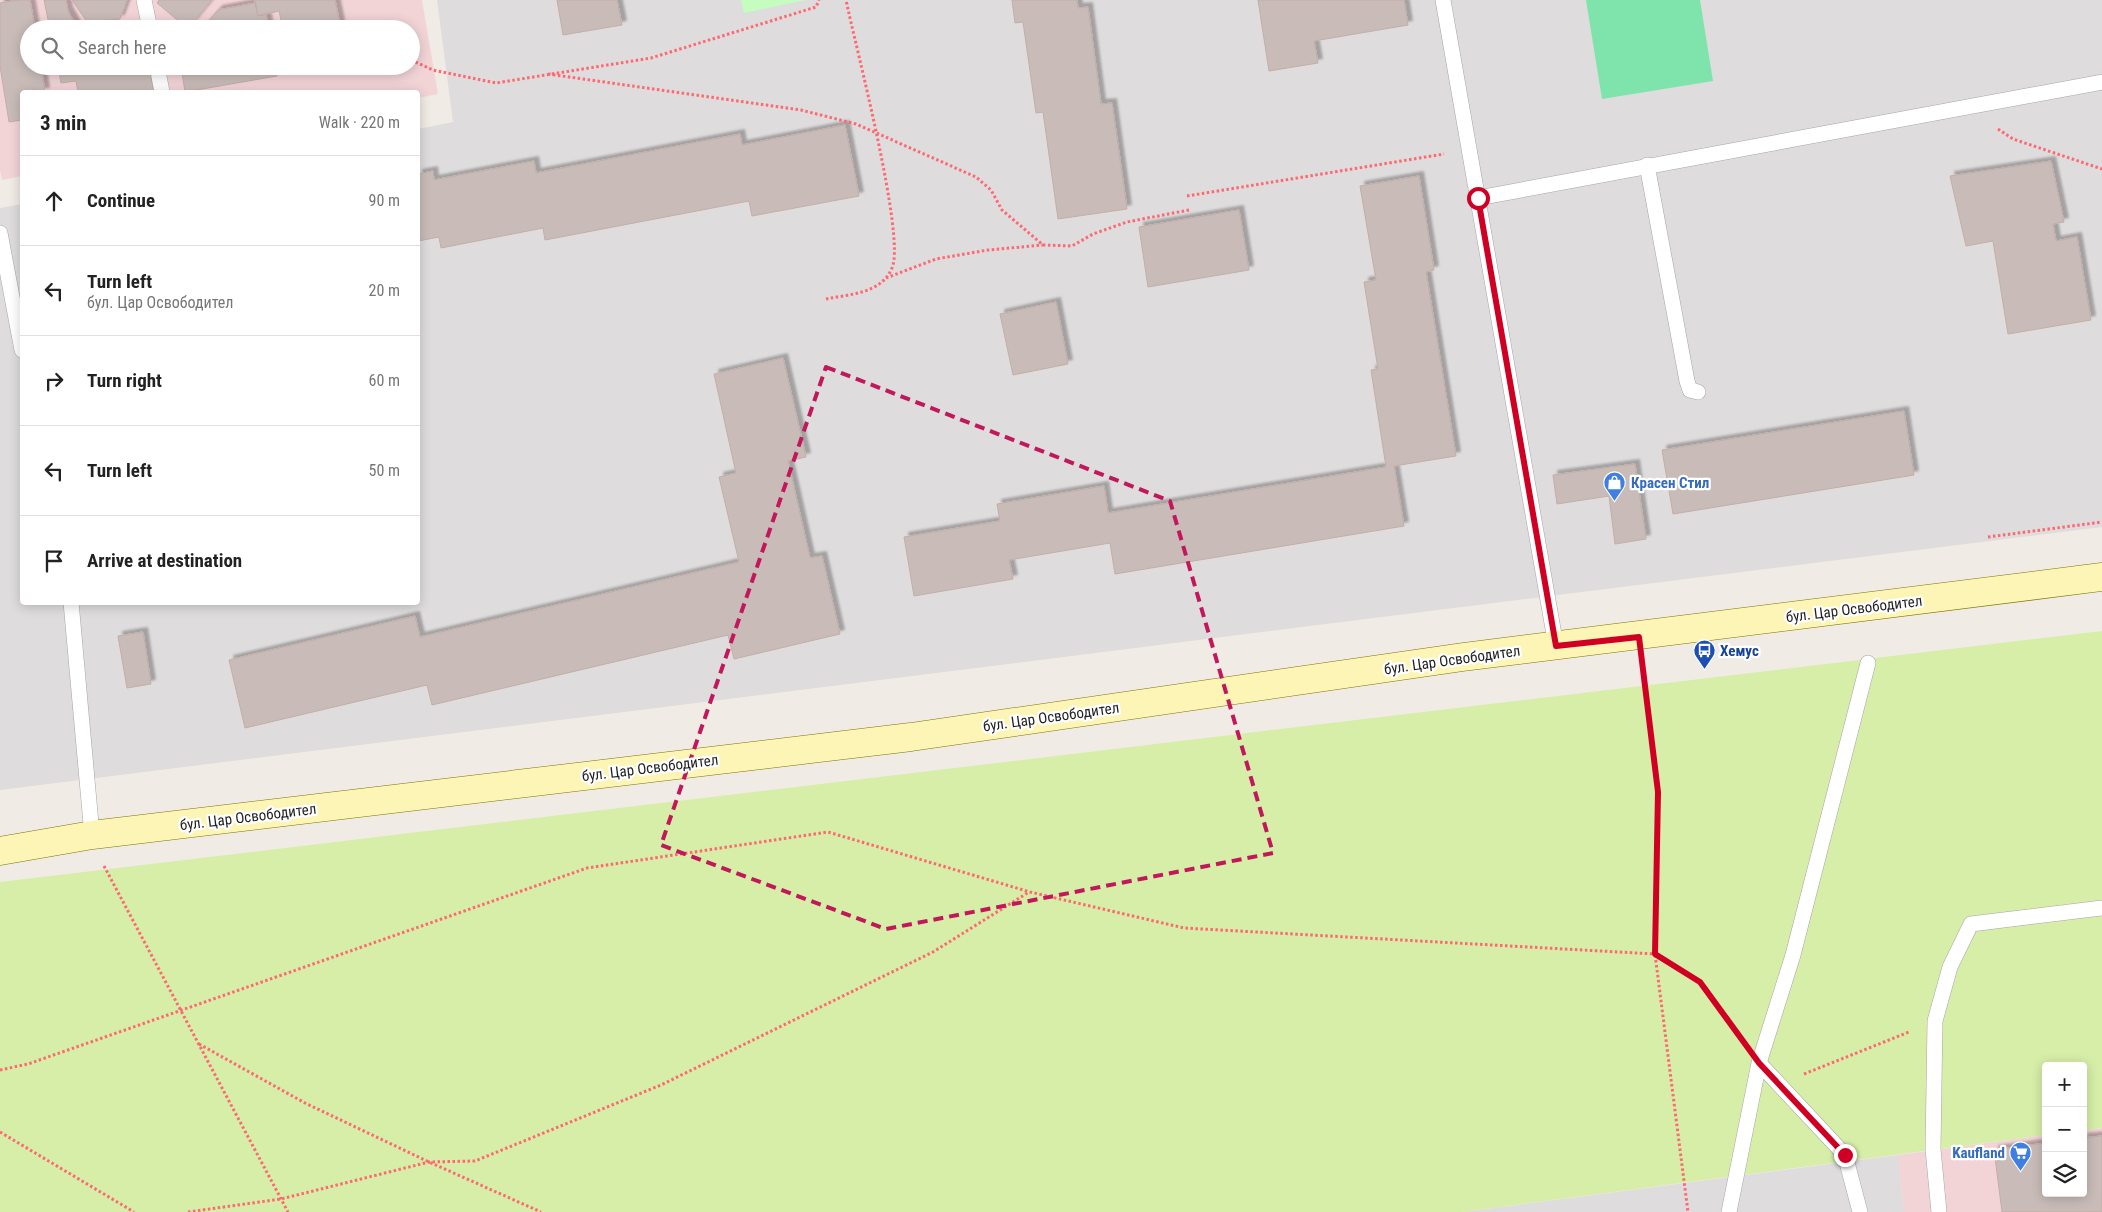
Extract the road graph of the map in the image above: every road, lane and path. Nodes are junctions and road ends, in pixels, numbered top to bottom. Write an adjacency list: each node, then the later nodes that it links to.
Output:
1 (144, 0): 5 (lane)
2 (820, 0): 7 (path)
3 (846, 0): 12 (path)
4 (1443, 0): 13 (lane)
5 (148, 20)
6 (420, 64): 7 (path)
7 (548, 74): 12 (path)
8 (159, 75): 10 (lane)
9 (2102, 82): 11 (lane)
10 (162, 90)
11 (1967, 107): 14 (lane); 15 (path)
12 (874, 132): 20 (path); 21 (path)
13 (1469, 149): 16 (path); 17 (lane)
14 (1647, 165): 17 (lane); 24 (lane)
15 (2102, 169)
16 (1187, 196)
17 (1478, 198): 30 (lane)
18 (1189, 210): 20 (path)
19 (0, 233): 23 (lane)
20 (1044, 245): 21 (path)
21 (886, 278): 22 (path)
22 (826, 299)
23 (20, 339)
24 (1698, 392)
25 (2102, 522): 26 (path)
26 (1988, 536)
27 (2102, 577): 29 (main road, бул. Цар Освободител)
28 (71, 605): 32 (lane)
29 (1639, 637): 30 (main road, бул. Цар Освободител); 36 (path)
30 (1556, 646): 32 (main road, бул. Цар Освободител)
31 (1868, 663): 40 (lane)
32 (92, 836): 33 (main road, бул. Цар Освободител); 37 (path)
33 (0, 851)
34 (1030, 892): 36 (path); 37 (path); 44 (path)
35 (2102, 908): 38 (lane)
36 (1655, 954): 40 (path); 50 (path)
37 (179, 1010): 39 (path); 41 (path)
38 (1935, 1021): 42 (path); 53 (lane)
39 (197, 1043): 44 (path); 45 (path)
40 (1759, 1063): 42 (lane); 51 (lane)
41 (0, 1070)
42 (1779, 1084): 52 (lane)
43 (0, 1132): 46 (path)
44 (429, 1162): 45 (path); 49 (path)
45 (281, 1199): 47 (path); 48 (path)
46 (134, 1212)
47 (188, 1212)
48 (288, 1212)
49 (541, 1212)
50 (1688, 1212)
51 (1729, 1212)
52 (1860, 1212)
53 (1939, 1212)

